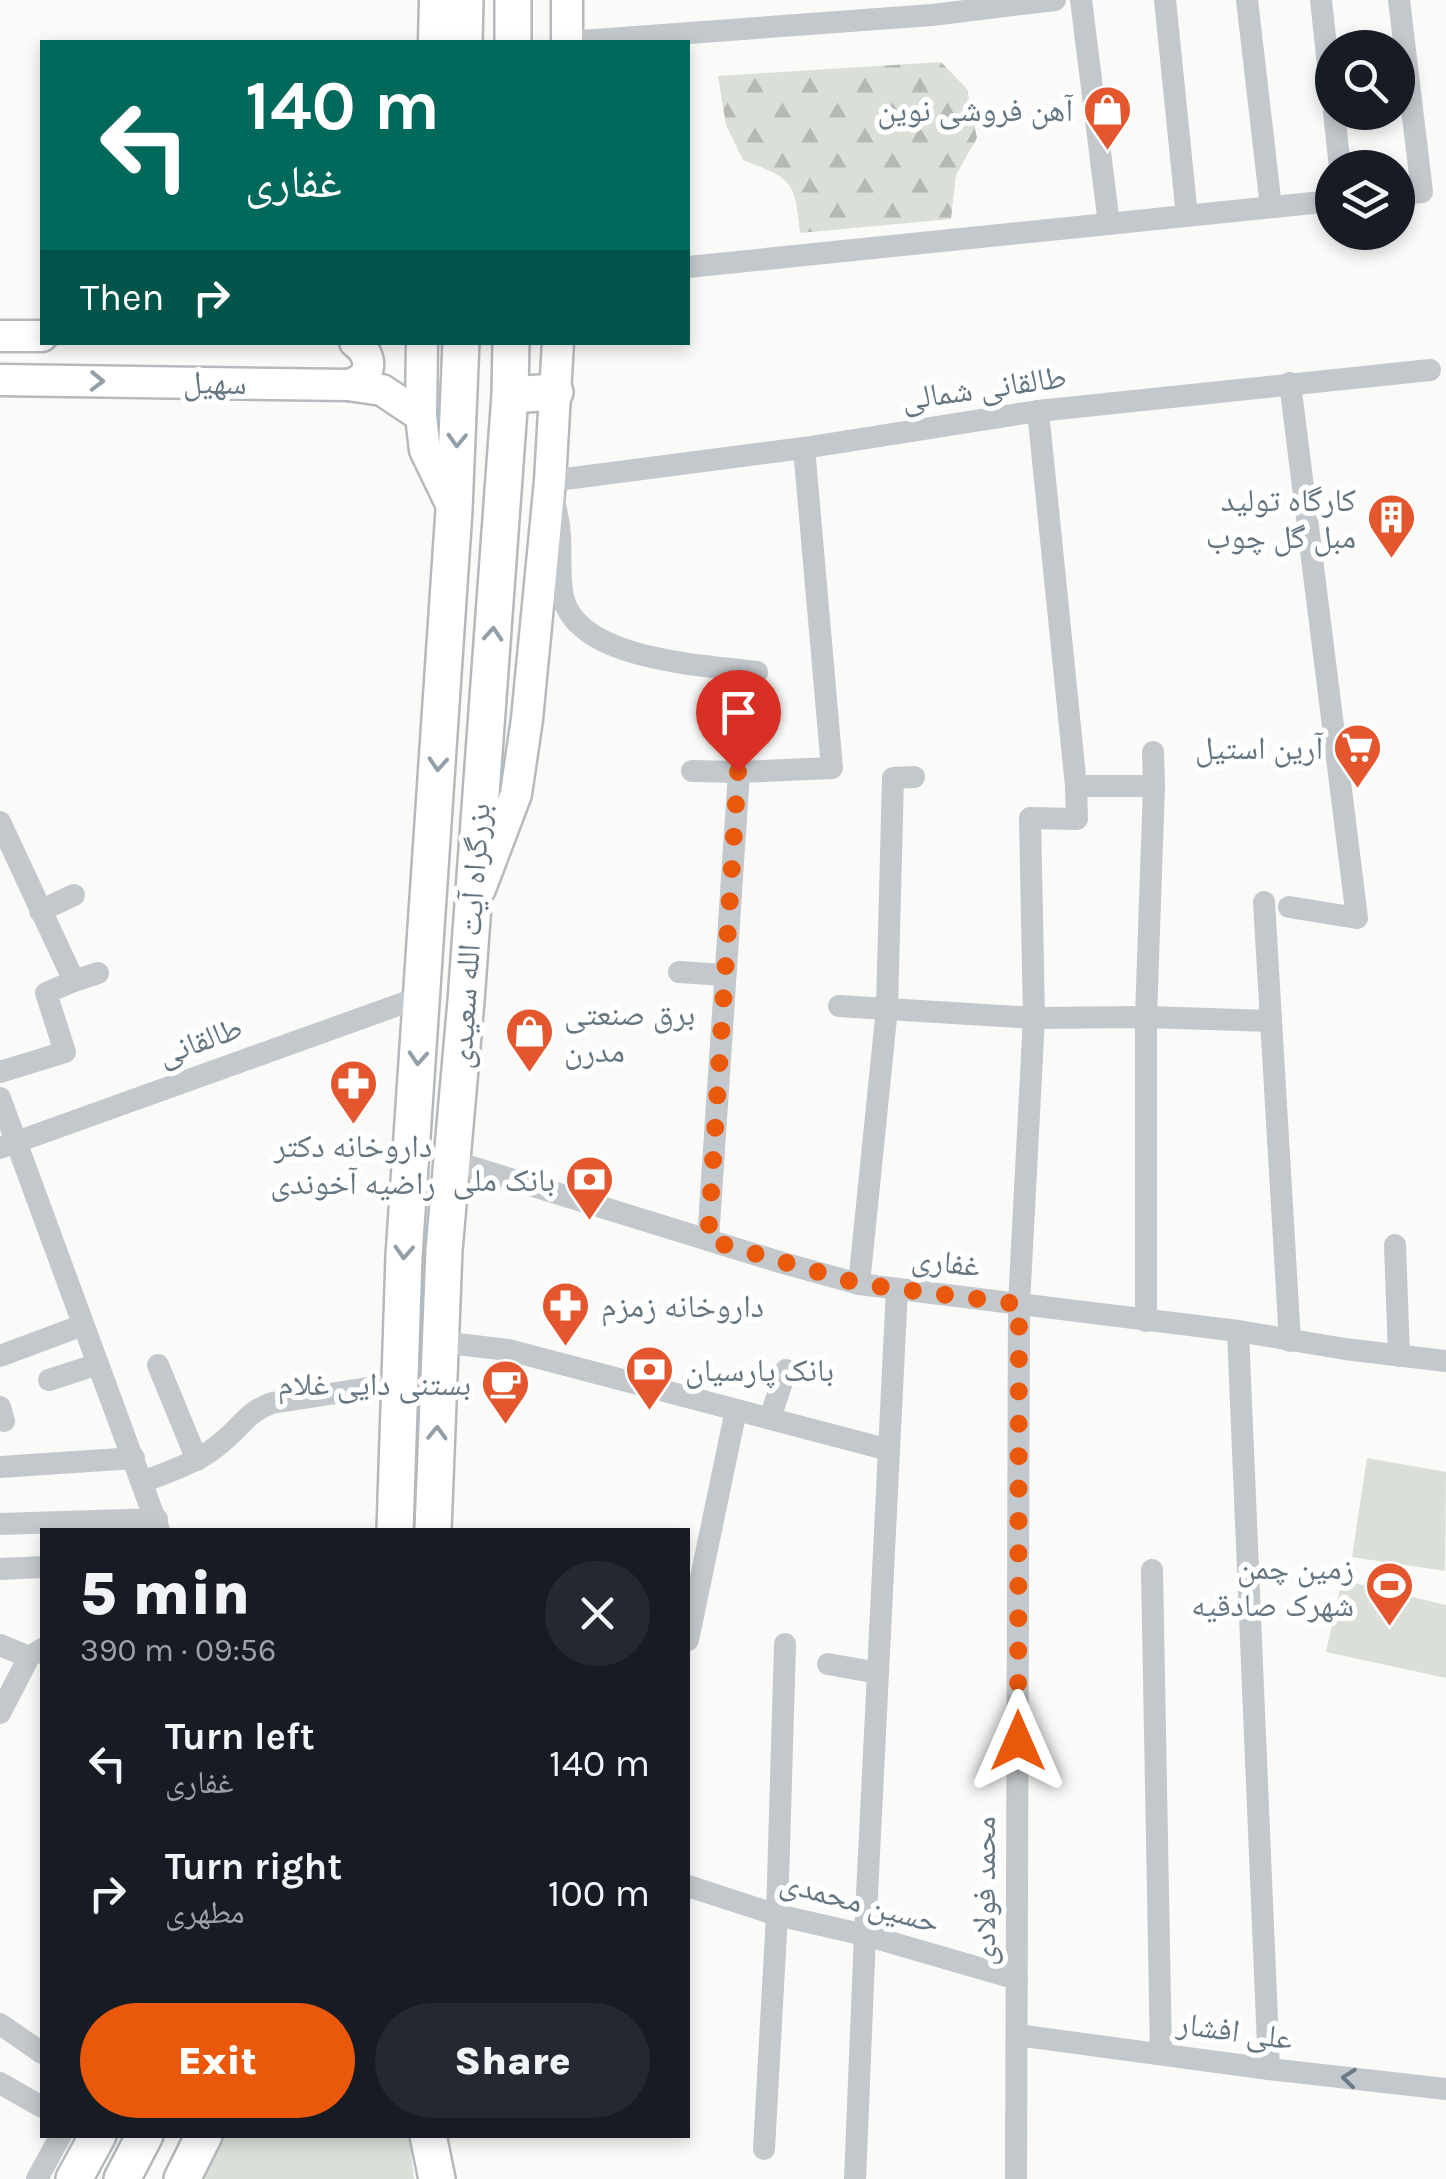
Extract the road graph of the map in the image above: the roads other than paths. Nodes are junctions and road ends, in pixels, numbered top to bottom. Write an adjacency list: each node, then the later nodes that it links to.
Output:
1 (435, 0): 12 (main road)
2 (464, 0): 13 (highway)
3 (513, 0): 14 (highway)
4 (567, 0): 15 (main road)
5 (1055, 0): 16 (street)
6 (1081, 0): 21 (street)
7 (1164, 0): 20 (street)
8 (1247, 0): 19 (street)
9 (1321, 0): 11 (street)
10 (1399, 0): 17 (street)
11 (1324, 30)
12 (434, 40)
13 (464, 40)
14 (512, 40)
15 (567, 40)
16 (594, 40)
17 (1415, 193)
18 (1315, 203): 19 (street)
19 (1270, 207): 20 (street)
20 (1186, 216): 21 (street)
21 (1109, 224): 22 (street)
22 (690, 267)
23 (0, 336): 24 (main road)
24 (40, 336)
25 (360, 345): 33 (main road)
26 (422, 345): 37 (main road)
27 (461, 345): 40 (highway, بزرگراه آیت الله سعیدی, one-way to 40)
28 (511, 345): 35 (highway, بزرگراه آیت الله سعیدی)
29 (558, 345): 34 (main road)
30 (1430, 370): 32 (street, طالقانی شمالی)
31 (0, 380): 33 (main road, سهیل, one-way to 33)
32 (1290, 383): 36 (street, طالقانی شمالی); 52 (street)
33 (348, 385): 37 (main road, سهیل)
34 (555, 392): 35 (highway); 39 (main road)
35 (510, 395): 51 (highway, بزرگراه آیت الله سعیدی, one-way to 35)
36 (1038, 411): 38 (street, طالقانی شمالی); 46 (street)
37 (421, 416): 40 (main road)
38 (804, 448): 39 (street, طالقانی شمالی); 44 (street)
39 (550, 481): 41 (street); 51 (main road)
40 (454, 510): 58 (highway, بزرگراه آیت الله سعیدی, one-way to 58)
41 (757, 672)
42 (1153, 752): 47 (street)
43 (692, 771): 44 (street)
44 (738, 772): 56 (street)
45 (904, 777): 60 (street)
46 (1076, 786): 47 (street); 62 (street, محمد فولادی)
47 (1154, 786): 61 (street)
48 (0, 822): 53 (street)
49 (74, 895): 53 (street)
50 (1264, 902): 63 (street)
51 (473, 906): 67 (highway, بزرگراه آیت الله سعیدی)
52 (1289, 907)
53 (40, 912): 57 (street)
54 (678, 972): 56 (street)
55 (98, 973): 57 (street)
56 (725, 975): 68 (street)
57 (74, 981): 64 (street)
58 (423, 996): 66 (street, طالقانی); 85 (highway, بزرگراه آیت الله سعیدی, one-way to 85)
59 (840, 1006): 60 (street)
60 (886, 1008): 62 (street); 70 (street)
61 (1146, 1017): 62 (street); 63 (street); 73 (street)
62 (1034, 1018): 72 (street, محمد فولادی)
63 (1271, 1021): 77 (street)
64 (0, 1072)
65 (0, 1098): 66 (street)
66 (8, 1145): 74 (street)
67 (452, 1161): 68 (street, غفاری); 76 (highway, بزرگراه آیت الله سعیدی)
68 (708, 1240): 70 (street, غفاری)
69 (1395, 1246): 79 (street)
70 (860, 1284): 71 (street, غفاری)
71 (897, 1288): 72 (street, غفاری); 88 (street)
72 (1019, 1304): 73 (street, غفاری); 110 (street, محمد فولادی)
73 (1146, 1320): 75 (street, غفاری)
74 (83, 1325): 78 (street); 81 (street)
75 (1238, 1331): 77 (street, غفاری); 115 (street)
76 (440, 1342): 86 (street); 96 (highway, بزرگراه آیت الله سعیدی, one-way to 76)
77 (1290, 1342): 79 (street, غفاری)
78 (0, 1356)
79 (1398, 1356): 80 (street, غفاری)
80 (1446, 1361)
81 (98, 1364): 84 (street); 89 (street)
82 (158, 1365): 90 (street)
83 (786, 1370): 87 (street)
84 (48, 1380)
85 (400, 1383): 90 (street); 95 (highway, بزرگراه آیت الله سعیدی)
86 (736, 1410): 87 (street); 100 (street)
87 (770, 1418): 88 (street)
88 (889, 1450): 105 (street)
89 (134, 1458): 91 (street); 92 (street)
90 (197, 1460): 92 (street)
91 (0, 1467)
92 (143, 1482): 94 (street)
93 (0, 1524): 94 (street)
94 (158, 1524)
95 (394, 1528)
96 (440, 1528)
97 (40, 1567): 98 (street)
98 (0, 1570)
99 (1152, 1570): 114 (street)
100 (690, 1630)
101 (785, 1644): 108 (street)
102 (0, 1645): 103 (street)
103 (36, 1653): 106 (street)
104 (828, 1664): 105 (street)
105 (878, 1673): 109 (street)
106 (0, 1713)
107 (690, 1887): 108 (street, حسین محمدی)
108 (777, 1915): 109 (street, حسین محمدی); 124 (street)
109 (865, 1934): 110 (street, حسین محمدی); 130 (street)
110 (1017, 1980): 112 (street, محمد فولادی)
111 (0, 2024): 113 (street)
112 (1017, 2035): 114 (street, علی افشار); 131 (street, محمد فولادی)
113 (40, 2052)
114 (1162, 2054): 115 (street, علی افشار)
115 (1269, 2070): 117 (street, علی افشار, one-way to 115)
116 (0, 2082): 118 (street)
117 (1446, 2089)
118 (40, 2106)
119 (59, 2138): 125 (street)
120 (96, 2138): 126 (highway)
121 (144, 2138): 127 (highway)
122 (202, 2138): 128 (highway)
123 (429, 2138): 129 (highway)
124 (764, 2148)
125 (37, 2179)
126 (74, 2179)
127 (122, 2179)
128 (182, 2179)
129 (436, 2179)
130 (856, 2179)
131 (1016, 2179)

